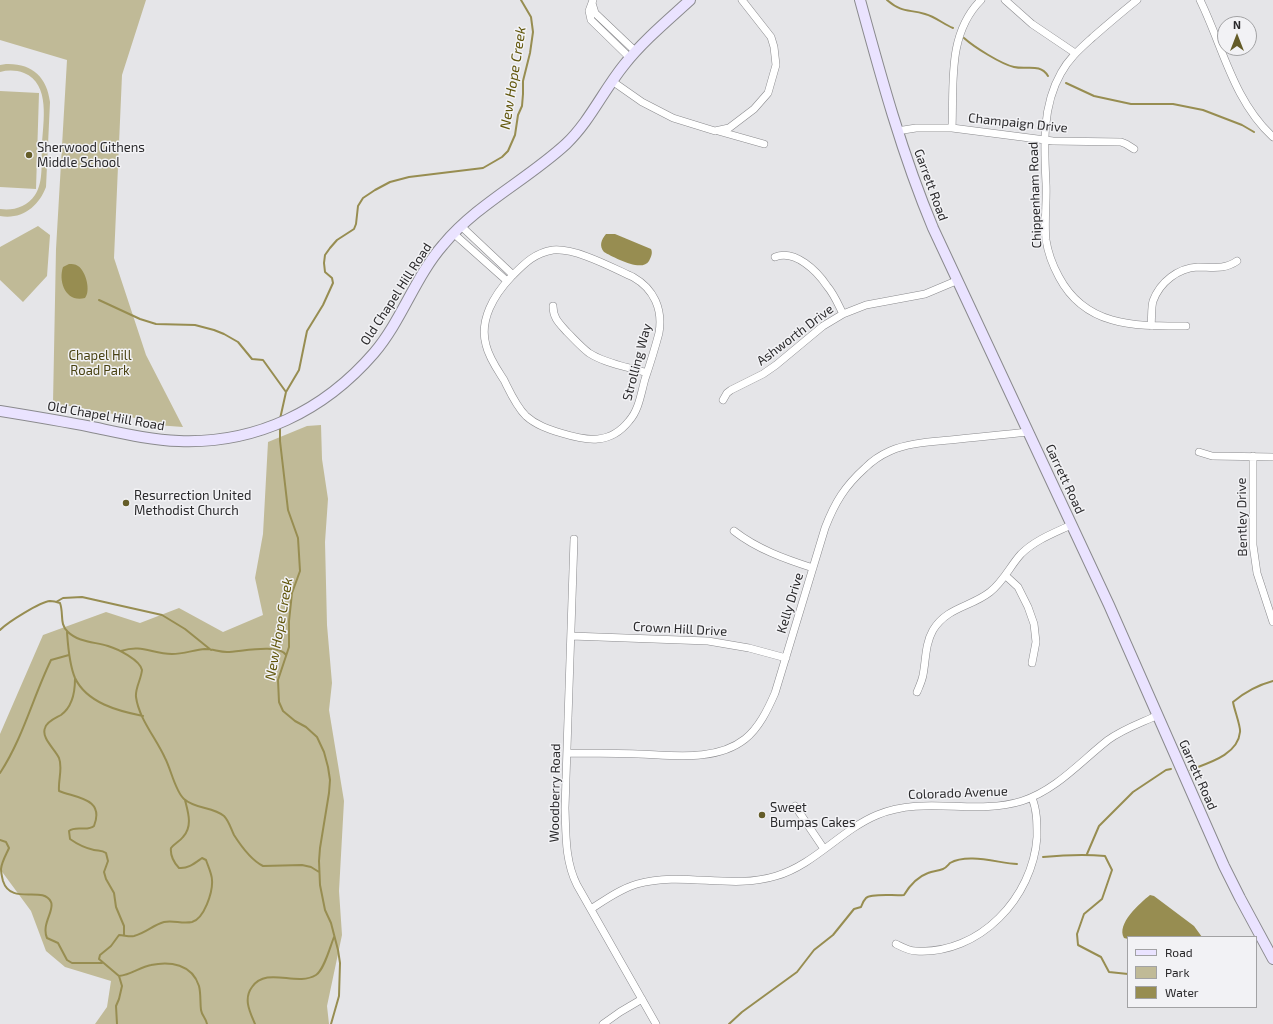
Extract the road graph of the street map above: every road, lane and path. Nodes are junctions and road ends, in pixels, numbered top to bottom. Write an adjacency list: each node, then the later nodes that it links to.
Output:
1 (690, 0): 11 (street, Old Chapel Hill Road)
2 (742, 0): 15 (street)
3 (860, 0): 16 (street, Garrett Road)
4 (981, 0): 14 (street)
5 (1005, 0): 10 (street)
6 (1137, 0): 10 (street, Chippenham Road)
7 (1200, 0): 9 (street)
8 (592, 1): 11 (street)
9 (1217, 33)
10 (1075, 53): 18 (street, Chippenham Road)
11 (632, 54): 13 (street, Old Chapel Hill Road)
12 (1226, 56): 17 (street)
13 (612, 81): 15 (street); 21 (street, Old Chapel Hill Road)
14 (952, 128): 16 (street, Champaign Drive); 18 (street, Champaign Drive)
15 (718, 131): 19 (street)
16 (897, 131): 29 (street, Garrett Road)
17 (1273, 137)
18 (1045, 140): 20 (street, Champaign Drive); 32 (street, Chippenham Road)
19 (764, 144)
20 (1134, 149)
21 (461, 226): 22 (street, Old Chapel Hill Road); 23 (street)
22 (453, 233): 25 (street); 36 (street, Old Chapel Hill Road)
23 (487, 250): 25 (street); 27 (street)
24 (775, 257): 31 (street)
25 (480, 258): 28 (street)
26 (1237, 261): 32 (street)
27 (513, 275): 28 (street, Strolling Way); 34 (street, Strolling Way)
28 (507, 281): 34 (street, Strolling Way)
29 (956, 281): 31 (street, Ashworth Drive); 37 (street, Garrett Road)
30 (553, 306): 34 (street)
31 (843, 314): 35 (street, Ashworth Drive)
32 (1151, 326): 33 (street, Chippenham Road)
33 (1186, 326)
34 (647, 373)
35 (723, 400)
36 (0, 411)
37 (1028, 432): 41 (street, Garrett Road); 44 (street, Kelly Drive)
38 (1199, 452): 39 (street)
39 (1253, 456): 40 (street); 46 (street, Bentley Drive)
40 (1273, 457)
41 (1072, 525): 45 (street); 51 (street, Garrett Road)
42 (734, 531): 44 (street)
43 (574, 539): 47 (street, Woodberry Road)
44 (813, 568): 48 (street, Kelly Drive)
45 (1006, 576): 49 (street); 50 (street)
46 (1273, 622)
47 (571, 636): 48 (street, Crown Hill Drive); 52 (street, Woodberry Road)
48 (786, 658): 52 (street, Kelly Drive)
49 (1032, 663)
50 (917, 692)
51 (1158, 715): 53 (street, Colorado Avenue); 58 (street, Garrett Road)
52 (568, 752): 56 (street, Woodberry Road)
53 (1032, 798): 55 (street, Colorado Avenue); 57 (street)
54 (795, 806): 55 (street)
55 (824, 849): 56 (street, Colorado Avenue)
56 (591, 909): 59 (street, Woodberry Road)
57 (896, 944)
58 (1273, 959)
59 (642, 999): 60 (street); 61 (street, Woodberry Road)
60 (603, 1024)
61 (656, 1024)

